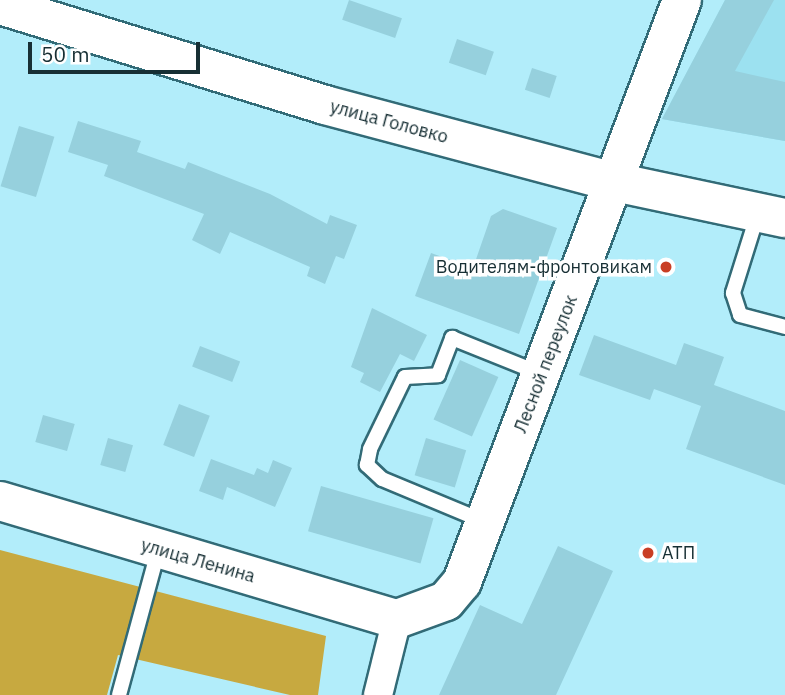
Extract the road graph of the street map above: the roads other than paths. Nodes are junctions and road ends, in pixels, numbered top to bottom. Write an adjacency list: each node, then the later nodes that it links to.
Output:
1 (681, 0): 3 (main road, Лесной переулок)
2 (0, 5): 3 (main road, улица Головко)
3 (615, 182): 4 (main road, улица Головко); 6 (main road, Лесной переулок)
4 (772, 215): 5 (lane)
5 (785, 327)
6 (542, 374): 8 (main road, Лесной переулок); 8 (lane)
7 (0, 501): 9 (main road, улица Ленина)
8 (485, 522): 10 (main road, Лесной переулок)
9 (159, 550): 10 (main road, улица Ленина); 11 (lane)
10 (397, 619): 12 (street)
11 (119, 695)
12 (378, 695)

